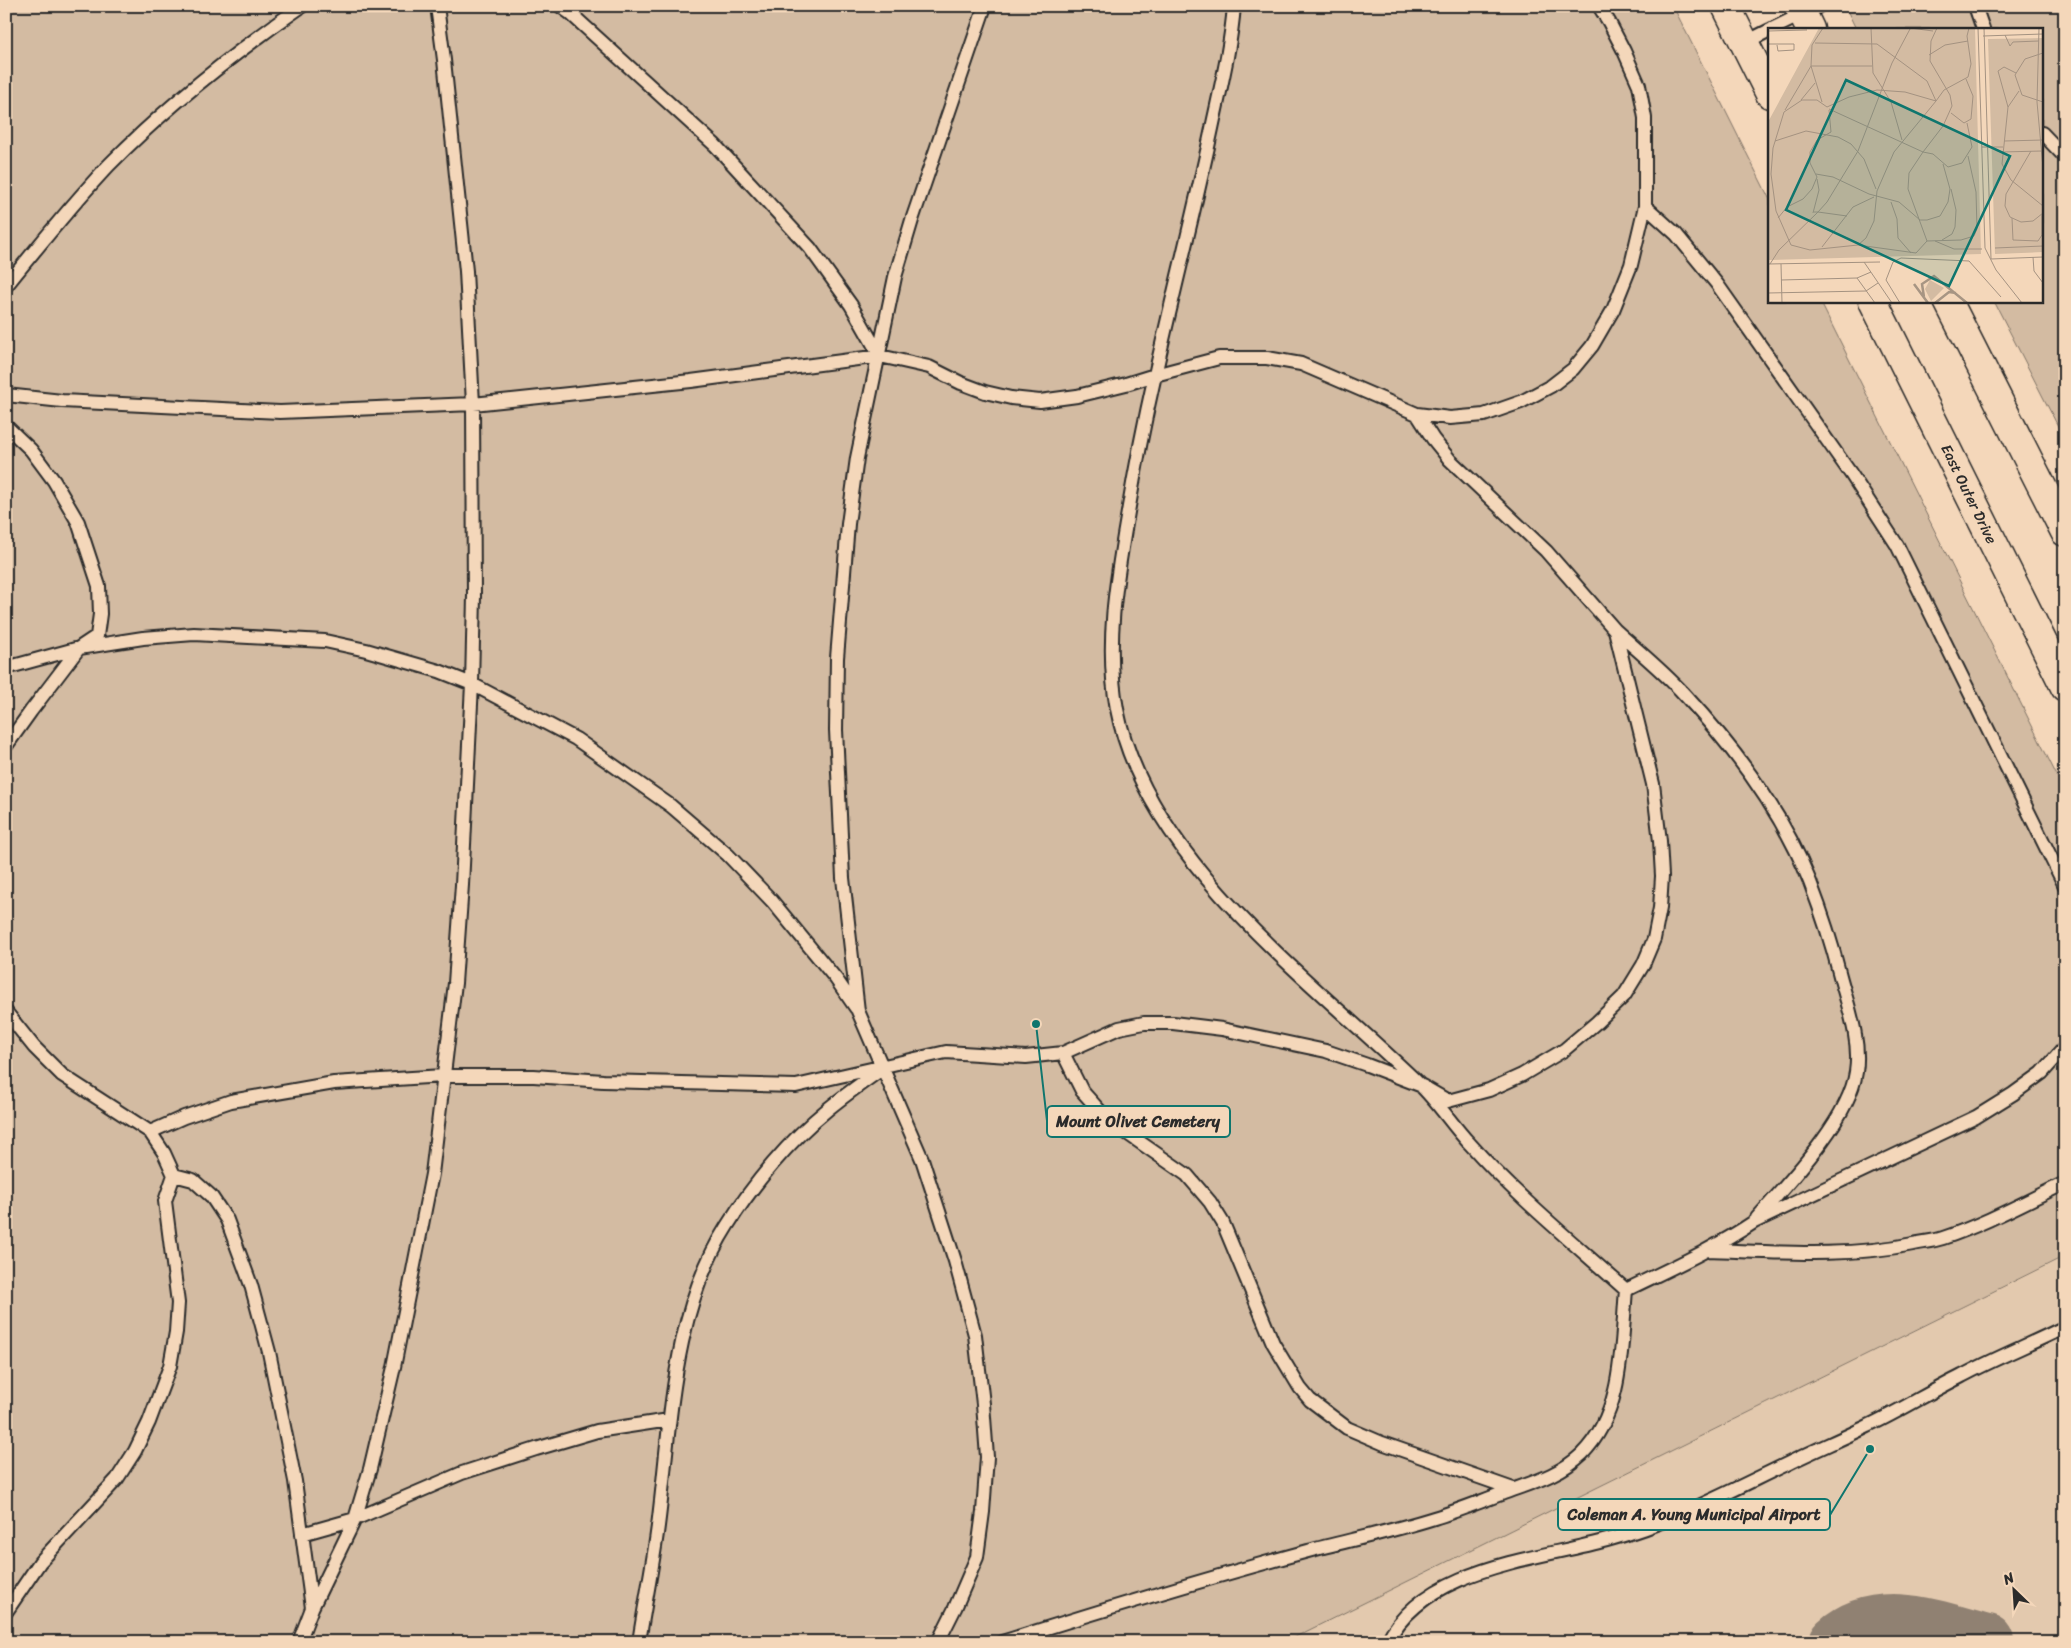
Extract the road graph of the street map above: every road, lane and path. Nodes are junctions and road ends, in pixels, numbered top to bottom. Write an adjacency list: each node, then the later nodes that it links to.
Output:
1 (302, 6): 18 (lane)
2 (437, 6): 24 (lane)
3 (560, 6): 21 (lane)
4 (985, 6): 21 (lane)
5 (1234, 6): 22 (lane)
6 (1598, 6): 17 (lane)
7 (1726, 6): 13 (main road)
8 (1975, 6): 11 (lane)
9 (1808, 14): 10 (lane)
10 (1773, 28)
11 (1983, 28)
12 (1768, 31): 13 (lane)
13 (1744, 43): 14 (main road)
14 (1768, 90)
15 (2044, 135): 16 (lane)
16 (2065, 157)
17 (1646, 206): 25 (lane); 34 (lane)
18 (6, 286)
19 (1873, 302): 32 (main road, East Outer Drive)
20 (1949, 302): 27 (main road)
21 (880, 356): 22 (lane); 24 (lane); 35 (lane)
22 (1155, 375): 25 (lane); 41 (lane)
23 (6, 395): 24 (lane)
24 (473, 404): 31 (lane)
25 (1417, 414): 28 (lane)
26 (6, 426): 29 (lane)
27 (2065, 532)
28 (1615, 630): 41 (lane); 45 (lane)
29 (79, 648): 30 (lane); 31 (lane); 33 (lane)
30 (6, 668)
31 (472, 684): 35 (lane); 40 (lane)
32 (2065, 687)
33 (6, 746)
34 (2065, 886)
35 (858, 1011): 39 (lane)
36 (6, 1012): 42 (lane)
37 (2065, 1047): 45 (lane)
38 (1064, 1053): 39 (lane); 41 (lane); 50 (lane)
39 (883, 1068): 40 (lane); 49 (lane); 57 (lane)
40 (443, 1076): 42 (lane); 51 (lane)
41 (1422, 1086): 47 (lane)
42 (150, 1132): 43 (lane)
43 (174, 1175): 52 (lane); 54 (lane)
44 (2065, 1183): 46 (lane)
45 (1754, 1222): 46 (lane)
46 (1707, 1250): 47 (lane)
47 (1626, 1290): 50 (lane)
48 (2065, 1327): 59 (lane)
49 (669, 1420): 51 (lane); 56 (lane)
50 (1514, 1489): 58 (lane)
51 (355, 1519): 52 (lane); 53 (lane)
52 (302, 1534): 53 (lane)
53 (312, 1608): 55 (lane)
54 (6, 1612)
55 (299, 1642)
56 (639, 1642)
57 (938, 1642)
58 (1002, 1642)
59 (1387, 1642)

